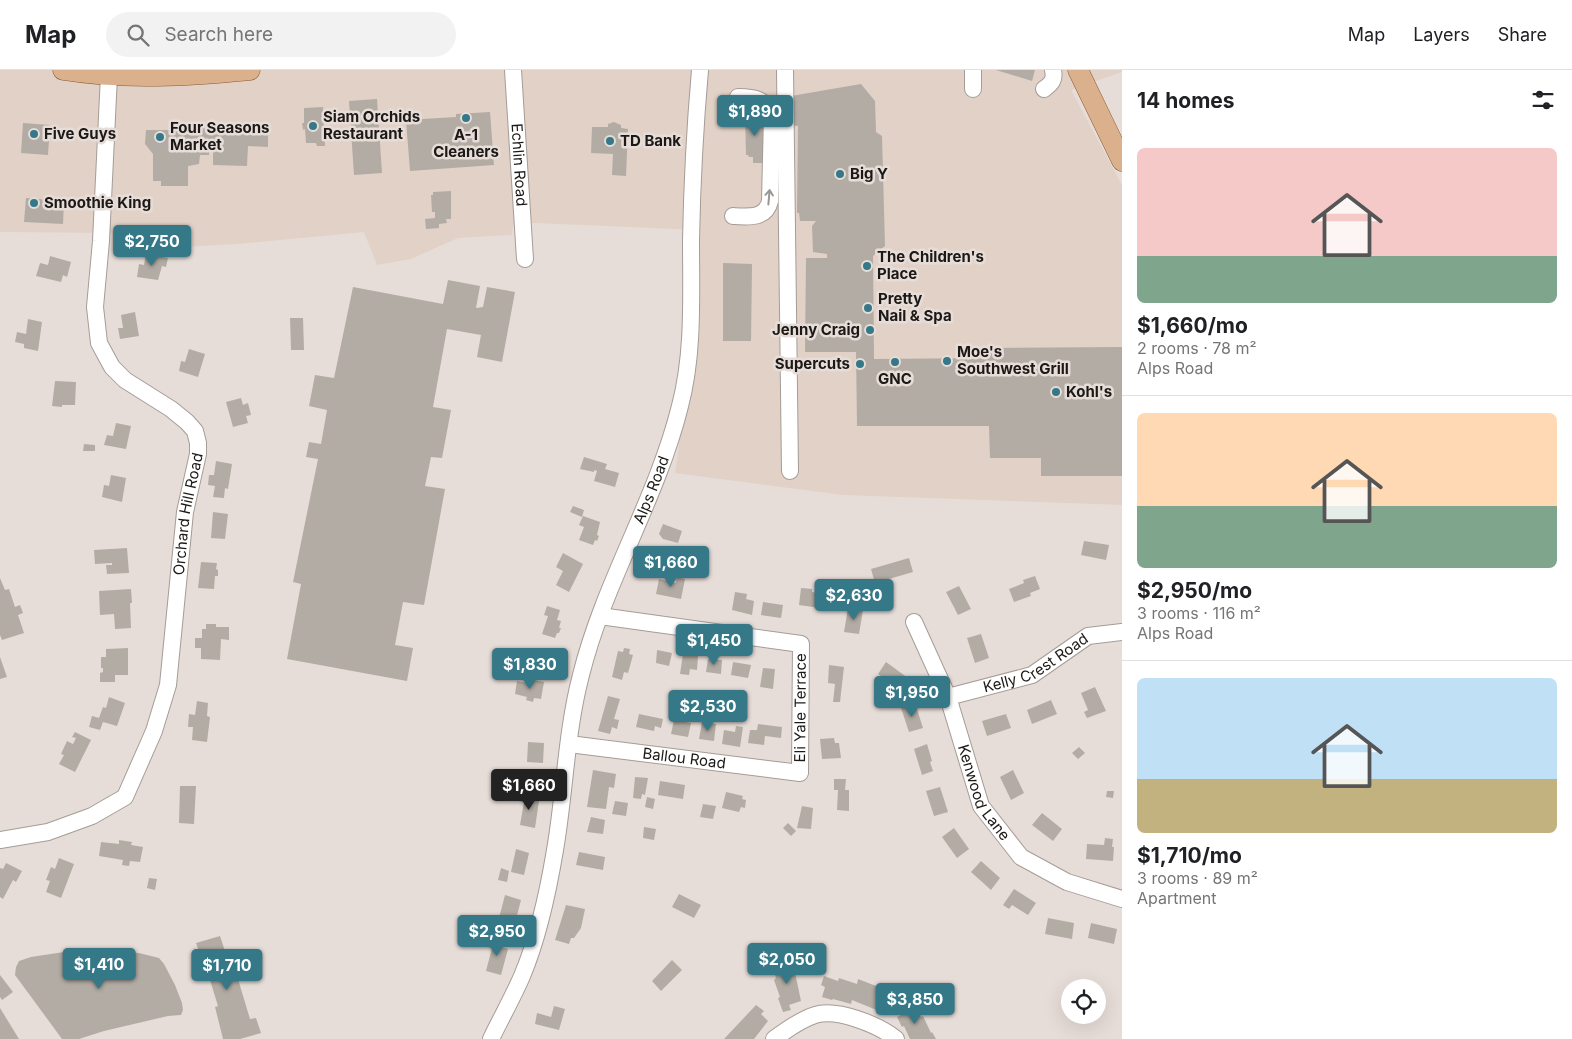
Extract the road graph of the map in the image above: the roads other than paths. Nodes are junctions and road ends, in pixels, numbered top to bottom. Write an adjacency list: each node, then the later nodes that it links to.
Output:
1 (63, 70): 9 (main road)
2 (250, 70): 9 (main road)
3 (513, 70): 15 (street, Echlin Road)
4 (700, 70): 17 (street, Alps Road)
5 (785, 70): 16 (street)
6 (974, 70): 10 (street)
7 (1053, 70): 11 (street)
8 (1078, 70): 13 (main road)
9 (109, 75): 23 (street, Orchard Hill Road)
10 (973, 89)
11 (1044, 90)
12 (738, 96): 14 (street, one-way to 12)
13 (1122, 161)
14 (733, 216)
15 (525, 259)
16 (790, 471)
17 (600, 616): 21 (street, Alps Road); 22 (street, Eli Yale Terrace)
18 (914, 622): 20 (street, Kenwood Lane)
19 (1122, 632): 20 (street, Kelly Crest Road)
20 (948, 698): 24 (street, Kenwood Lane)
21 (569, 744): 22 (street, Ballou Road); 25 (street, Alps Road)
22 (800, 773)
23 (0, 840)
24 (1122, 899)
25 (491, 1039)
26 (774, 1039): 27 (street)
27 (896, 1039)

